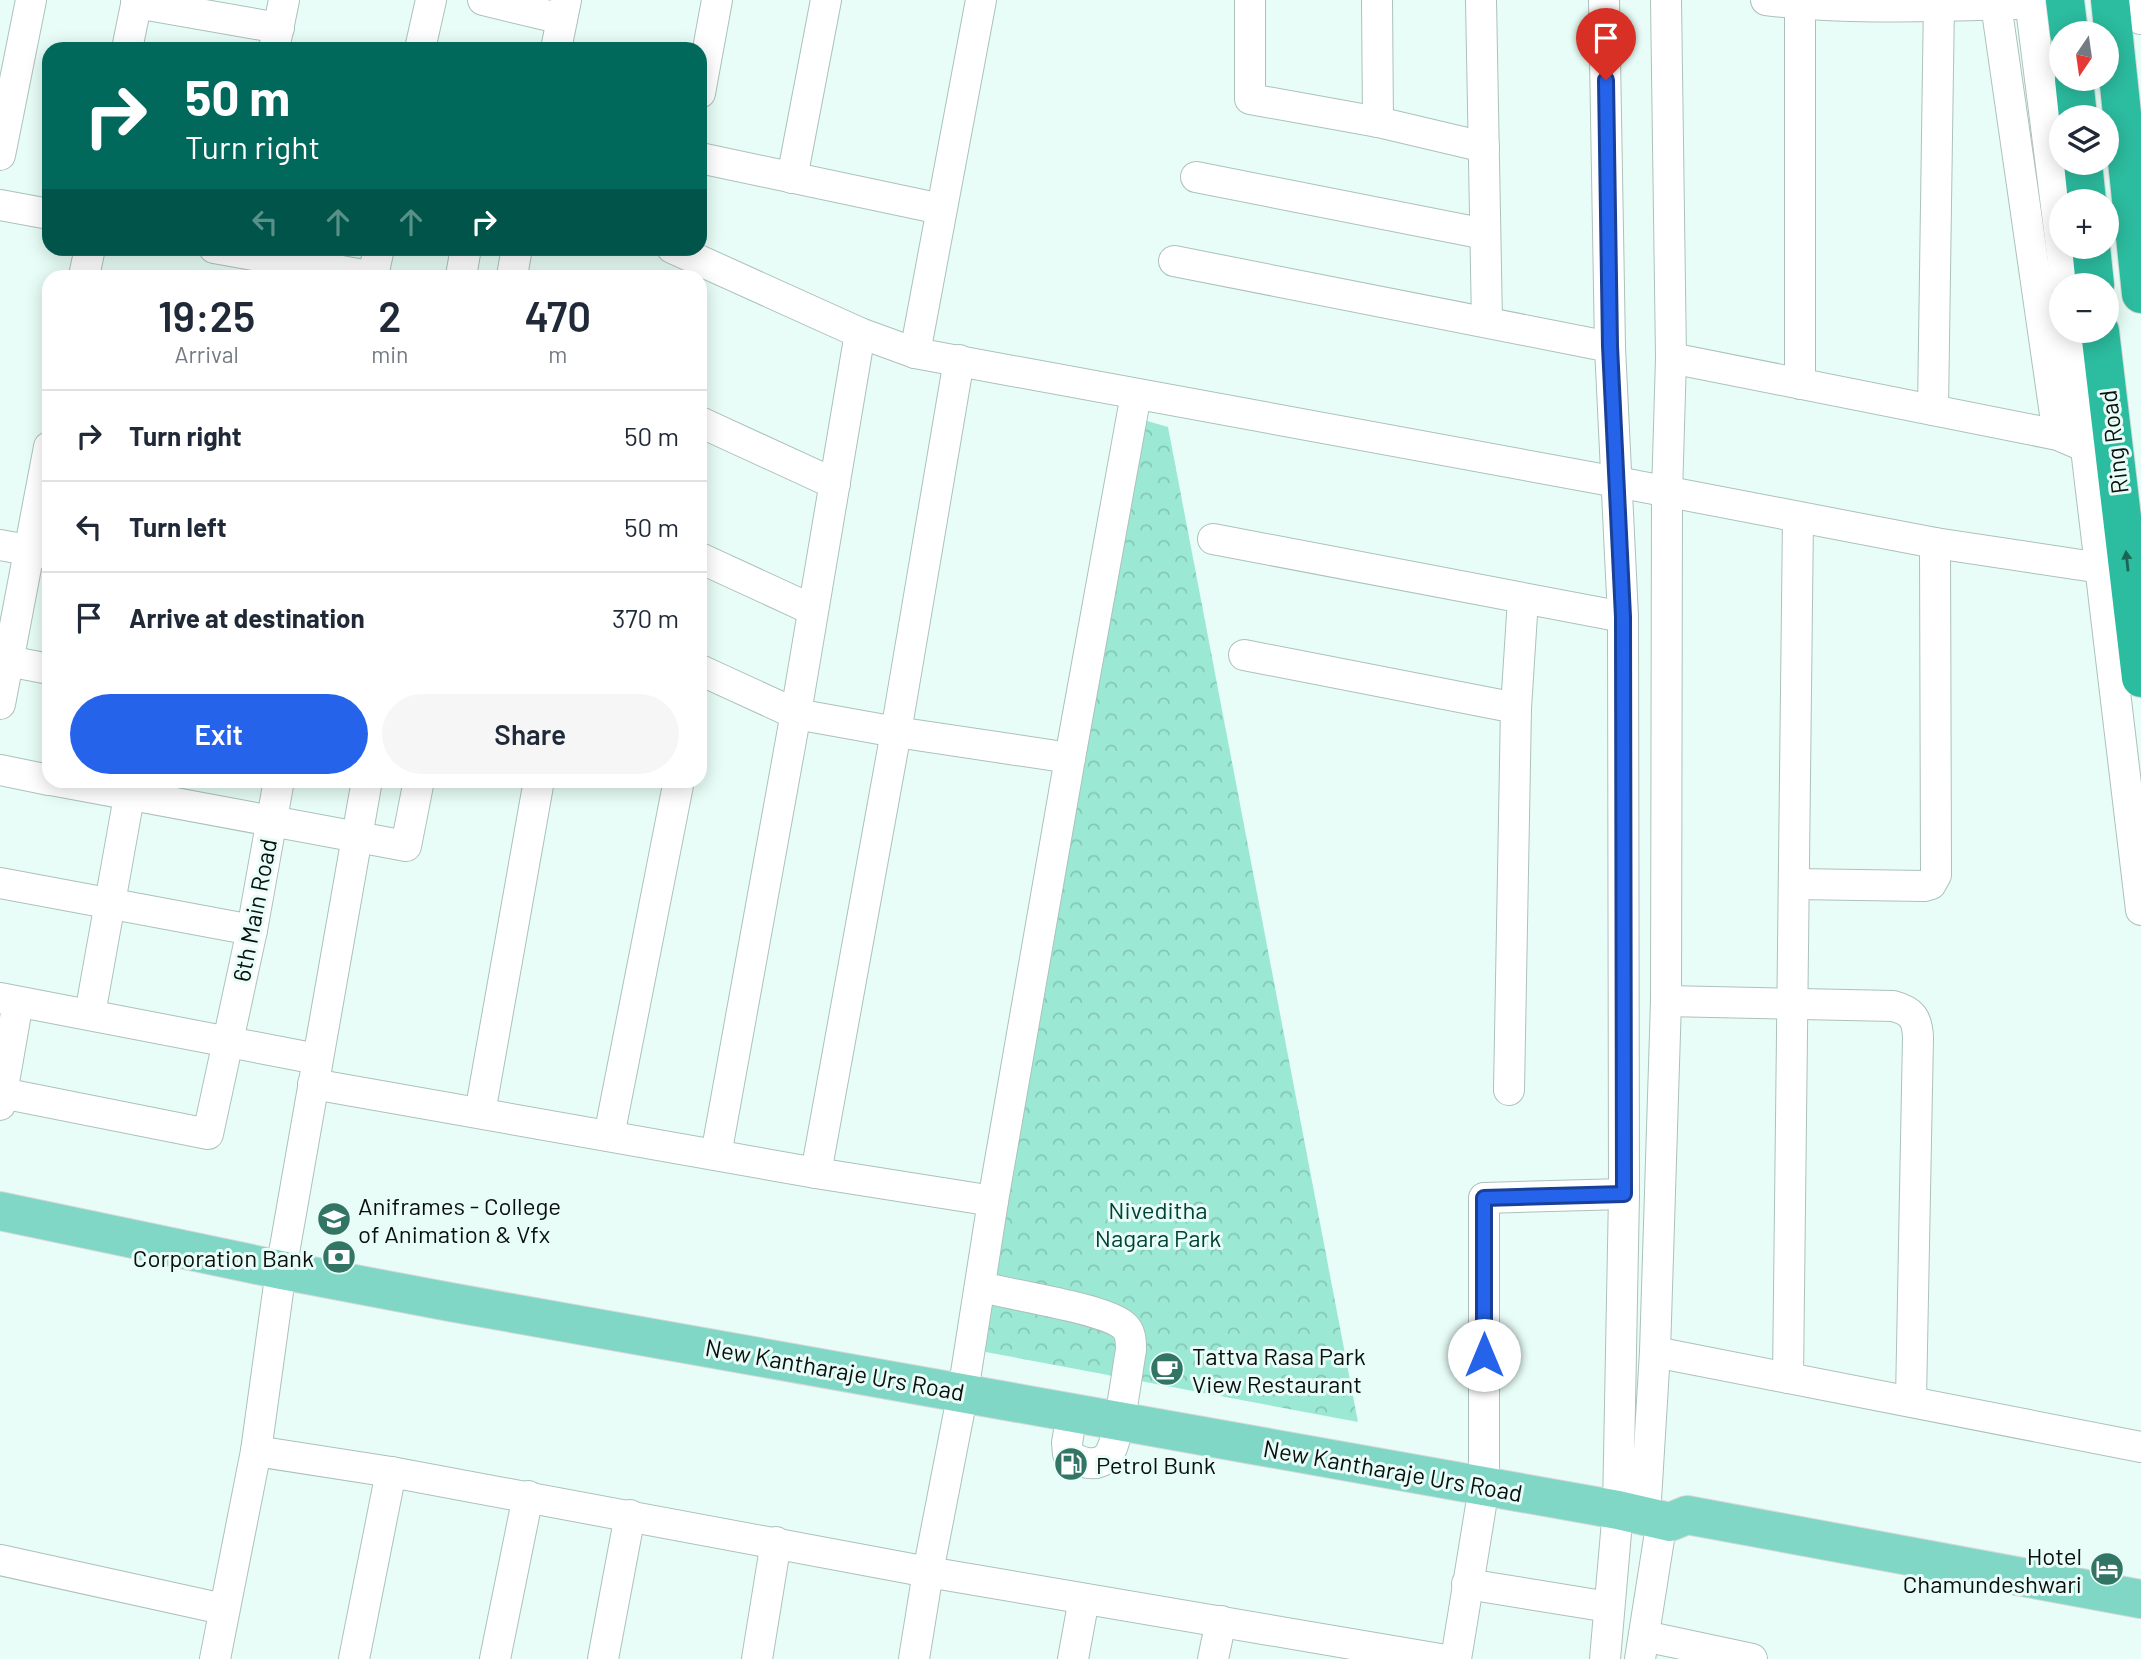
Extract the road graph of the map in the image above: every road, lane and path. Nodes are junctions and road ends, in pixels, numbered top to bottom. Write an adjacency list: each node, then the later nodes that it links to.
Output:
1 (30, 0): 30 (street)
2 (431, 0): 25 (street)
3 (483, 0): 20 (street)
4 (717, 0): 27 (street)
5 (826, 0): 32 (street)
6 (981, 0): 35 (street)
7 (1250, 0): 28 (street)
8 (1377, 0): 28 (street)
9 (1481, 0): 29 (street)
10 (1604, 0): 48 (street)
11 (1666, 0): 50 (street)
12 (1766, 0): 17 (street)
13 (2110, 0): 43 (highway)
14 (2139, 0): 21 (street)
15 (137, 1): 23 (street); 24 (street)
16 (2042, 1): 19 (street); 22 (highway); 42 (street)
17 (1800, 2): 18 (street); 52 (street)
18 (1939, 3): 19 (street); 54 (street)
19 (1996, 4): 56 (street)
20 (564, 9): 26 (street)
21 (2141, 19)
22 (2059, 21)
23 (280, 34)
24 (128, 42)
25 (422, 42)
26 (557, 42)
27 (707, 55)
28 (1378, 122): 29 (street)
29 (1484, 147): 37 (street)
30 (0, 155)
31 (707, 159): 32 (street)
32 (792, 177): 35 (street)
33 (1196, 177): 37 (street)
34 (0, 205): 36 (street)
35 (942, 209): 49 (street)
36 (42, 213)
37 (1486, 234): 44 (street)
38 (688, 256): 45 (street)
39 (232, 257): 41 (street)
40 (1174, 261): 44 (street)
41 (327, 270)
42 (2065, 273)
43 (2141, 295)
44 (1487, 322): 48 (street)
45 (860, 333): 49 (street); 59 (street)
46 (2076, 343): 57 (street)
47 (2101, 343): 57 (highway, Ring Road)
48 (1610, 346): 58 (street)
49 (915, 353): 51 (street)
50 (1671, 358): 52 (street); 60 (street)
51 (959, 360): 53 (street); 80 (street)
52 (1800, 384): 54 (street)
53 (1136, 394): 58 (street); 81 (street)
54 (1933, 410): 56 (street)
55 (707, 425): 59 (street)
56 (2058, 436): 57 (street)
57 (2114, 464): 68 (street); 76 (highway, Ring Road, one-way to 57)
58 (1617, 482): 60 (street); 71 (street)
59 (835, 484): 70 (street)
60 (1667, 494): 61 (street); 98 (street)
61 (1798, 518): 64 (street); 93 (street)
62 (42, 520): 66 (street)
63 (1213, 540): 69 (street)
64 (1935, 543): 68 (street); 93 (street)
65 (0, 545): 66 (street)
66 (39, 552): 73 (street)
67 (707, 561): 70 (street)
68 (2101, 568): 95 (street)
69 (1523, 598): 71 (street); 78 (street)
70 (813, 610): 79 (street)
71 (1623, 617): 109 (street)
72 (1244, 655): 78 (street)
73 (8, 662): 74 (street); 77 (street)
74 (42, 668)
75 (707, 674): 79 (street)
76 (2141, 678)
77 (0, 704)
78 (1516, 708): 103 (street)
79 (796, 714): 80 (street); 107 (street)
80 (896, 732): 81 (street); 108 (street)
81 (1070, 758): 110 (street)
82 (0, 771): 83 (street)
83 (42, 779)
84 (131, 788): 90 (street); 94 (street)
85 (278, 788): 90 (street, 6th Main Road)
86 (366, 788): 91 (street)
87 (418, 788): 91 (street)
88 (538, 788): 105 (street)
89 (677, 788): 106 (street)
90 (272, 821): 91 (street); 96 (street, 6th Main Road)
91 (357, 837): 102 (street)
92 (0, 883): 94 (street)
93 (1795, 884): 99 (street)
94 (110, 903): 96 (street); 100 (street)
95 (2141, 910)
96 (251, 930): 101 (street, 6th Main Road)
97 (9, 1000): 100 (street); 104 (street)
98 (1666, 1001): 99 (street); 114 (street)
99 (1793, 1004): 115 (street); 117 (street)
100 (90, 1014): 101 (street)
101 (228, 1040): 102 (street); 104 (street, 6th Main Road)
102 (315, 1071): 105 (street); 112 (street)
103 (1509, 1090)
104 (1, 1099)
105 (480, 1113): 106 (street)
106 (609, 1136): 107 (street)
107 (716, 1155): 108 (street)
108 (816, 1173): 110 (street)
109 (1624, 1194): 122 (street); 125 (street)
110 (993, 1201): 116 (street)
111 (0, 1211): 112 (main road, New Kantharaje Urs Road)
112 (281, 1270): 116 (main road, New Kantharaje Urs Road); 120 (street)
113 (995, 1290): 118 (street)
114 (1655, 1352): 115 (street); 125 (street)
115 (1788, 1378): 117 (street)
116 (963, 1392): 118 (main road, New Kantharaje Urs Road); 128 (street)
117 (1910, 1400): 119 (street)
118 (1118, 1421): 122 (main road, New Kantharaje Urs Road)
119 (2141, 1447)
120 (256, 1451): 121 (street); 133 (street)
121 (391, 1472): 123 (street); 139 (street)
122 (1484, 1486): 125 (main road, New Kantharaje Urs Road); 129 (street)
123 (528, 1496): 124 (street); 140 (street)
124 (630, 1515): 126 (street); 141 (street)
125 (1649, 1517): 131 (main road, New Kantharaje Urs Road); 132 (street); 135 (main road, New Kantharaje Urs Road); 136 (street)
126 (776, 1542): 128 (street); 142 (street)
127 (0, 1560): 133 (street)
128 (928, 1572): 130 (street); 143 (street)
129 (1467, 1584): 132 (street); 147 (street)
130 (1084, 1599): 134 (street); 144 (street)
131 (2141, 1599)
132 (1609, 1607): 148 (street)
133 (223, 1609): 138 (street)
134 (1222, 1621): 145 (street); 146 (street)
135 (2141, 1623)
136 (1642, 1647): 137 (street)
137 (1722, 1656): 149 (street)
138 (215, 1659)
139 (354, 1659)
140 (495, 1659)
141 (603, 1659)
142 (757, 1659)
143 (914, 1659)
144 (1073, 1659)
145 (1213, 1659)
146 (1440, 1659)
147 (1455, 1659)
148 (1605, 1659)
149 (1752, 1659)

